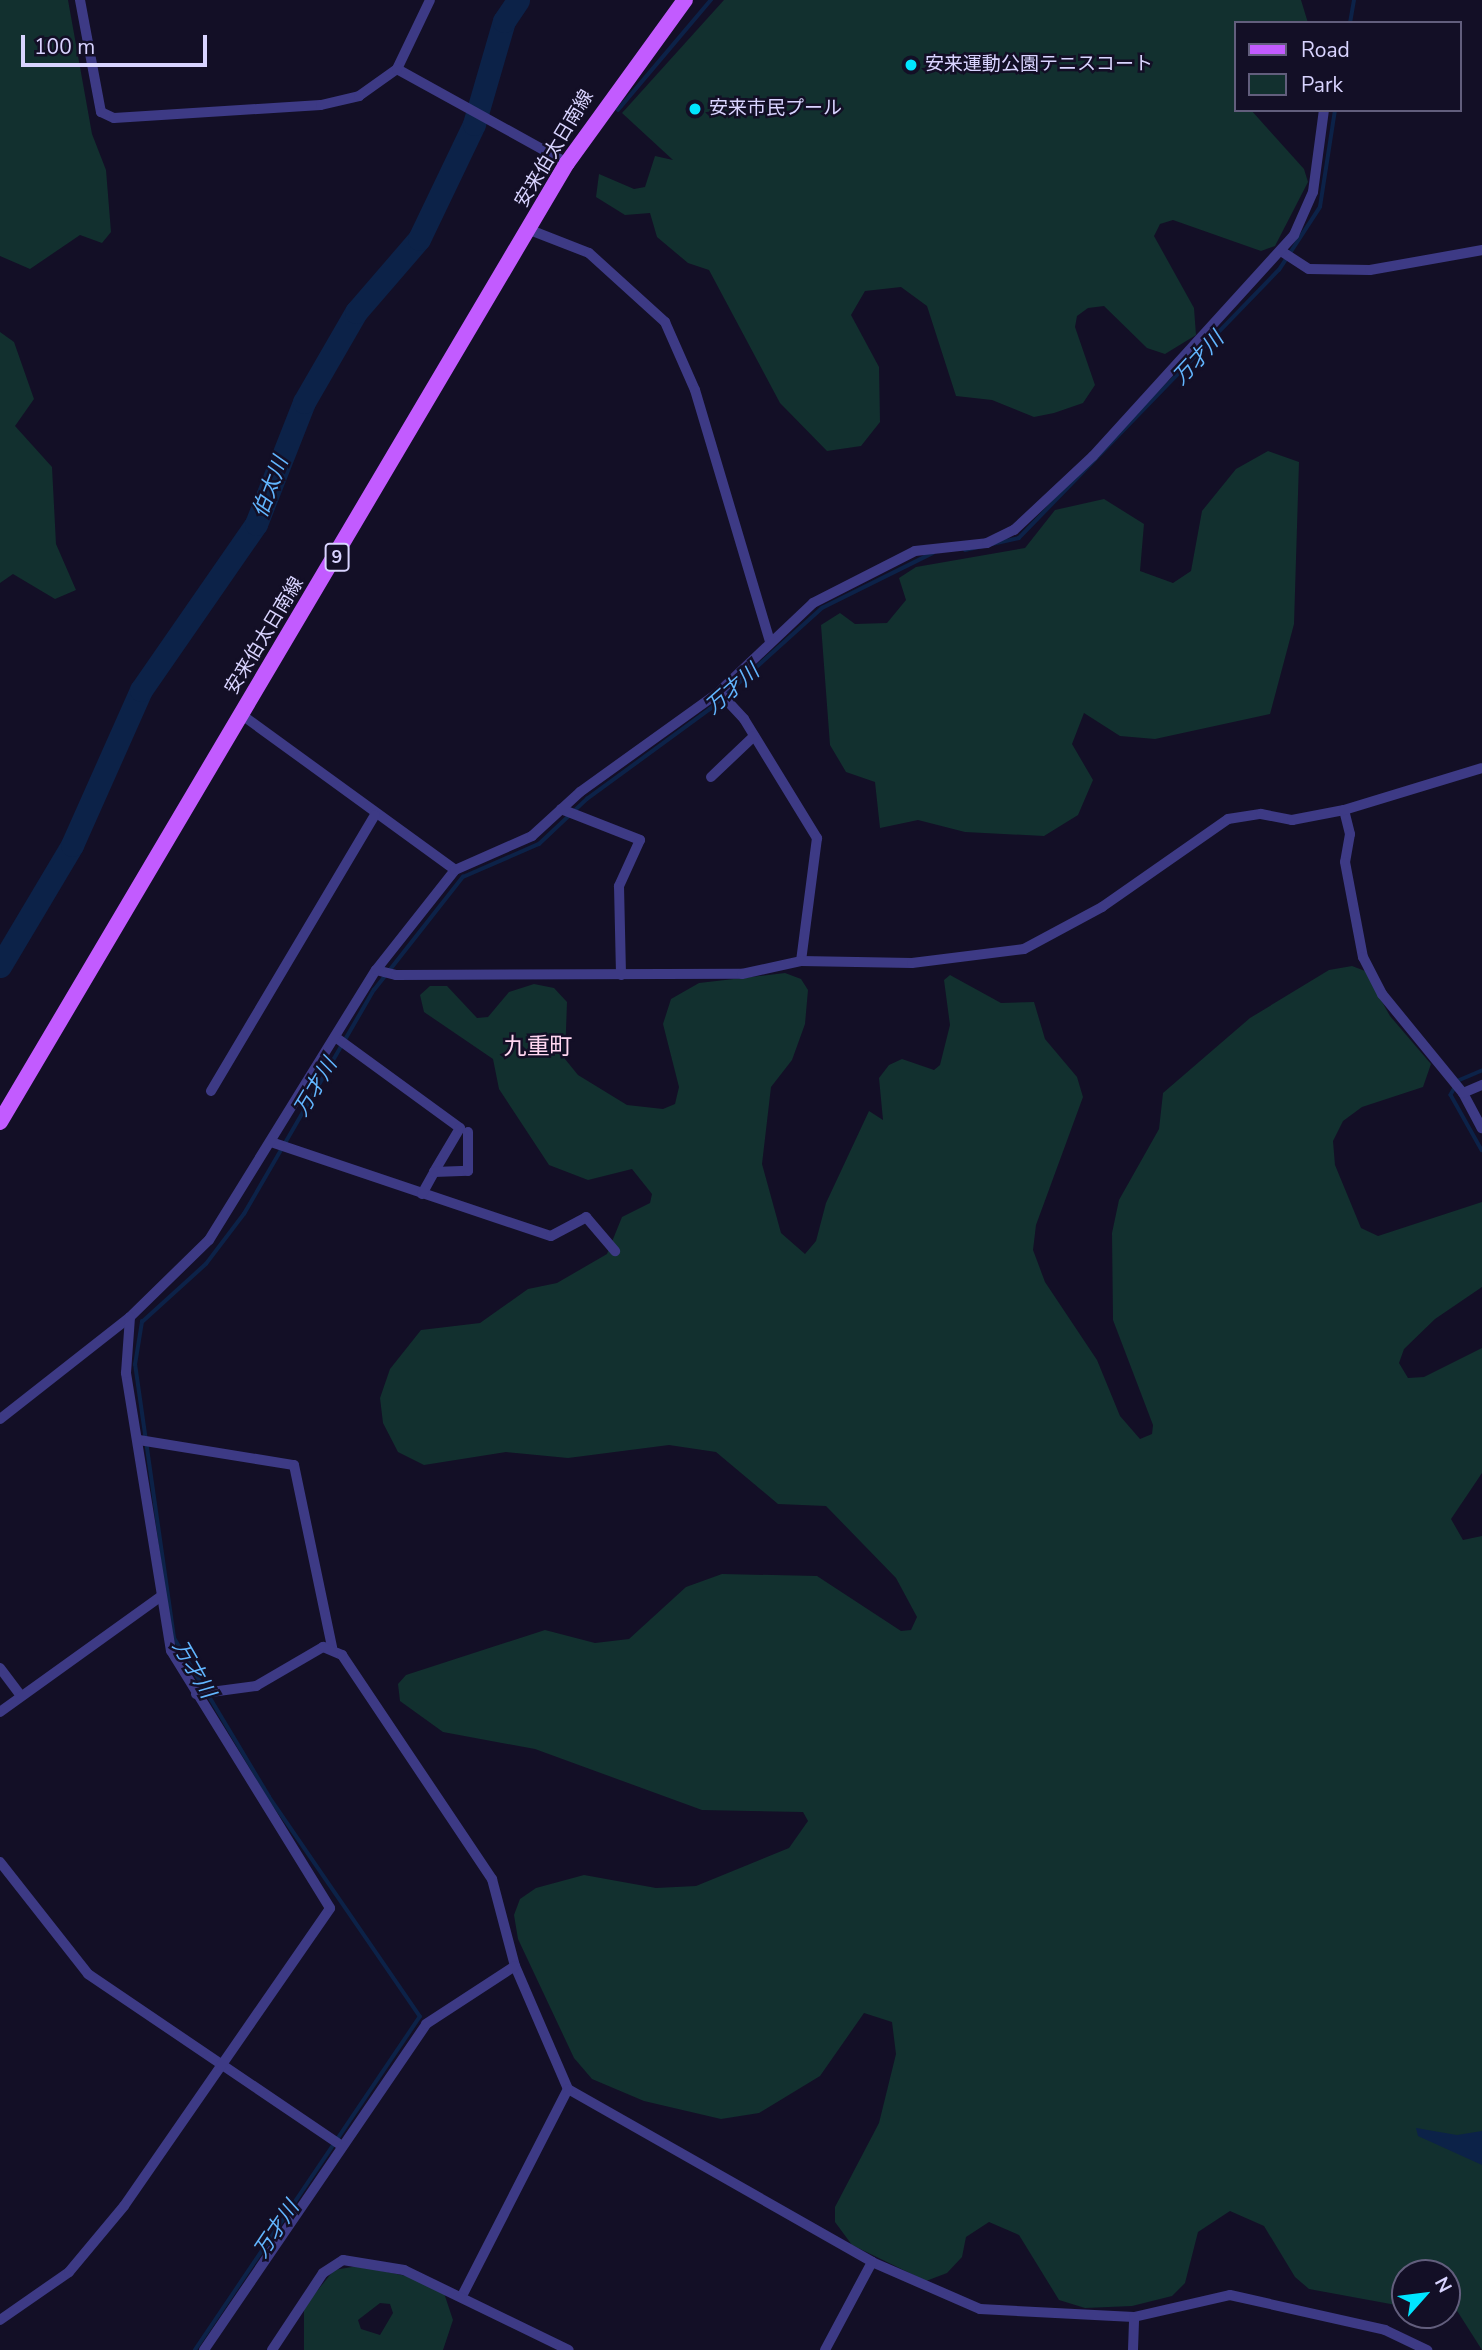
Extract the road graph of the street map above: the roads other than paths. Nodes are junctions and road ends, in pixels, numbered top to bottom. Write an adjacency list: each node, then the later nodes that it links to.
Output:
1 (80, 0): 4 (street)
2 (430, 0): 4 (street)
3 (685, 0): 6 (main road, 安来伯太日南線 / 9)
4 (401, 71): 6 (street)
5 (1324, 112): 9 (street)
6 (567, 163): 7 (main road, 安来伯太日南線 / 9)
7 (530, 230): 10 (street); 12 (main road, 安来伯太日南線 / 9)
8 (1482, 250): 9 (street)
9 (1282, 251): 10 (street)
10 (770, 641): 11 (street)
11 (719, 692): 13 (street); 17 (street)
12 (242, 715): 18 (street); 27 (main road, 安来伯太日南線 / 9)
13 (754, 736): 15 (street); 20 (street)
14 (1482, 768): 16 (street)
15 (711, 777)
16 (1345, 810): 20 (street); 26 (street)
17 (569, 813): 19 (street); 22 (street)
18 (375, 816): 19 (street); 25 (street)
19 (455, 870): 21 (street)
20 (801, 961): 22 (street)
21 (382, 972): 22 (street); 23 (street)
22 (621, 975)
23 (344, 1043): 30 (street); 31 (street)
24 (1482, 1085): 26 (street)
25 (211, 1091)
26 (1463, 1093): 28 (street)
27 (0, 1122)
28 (1482, 1128)
29 (468, 1132): 31 (street)
30 (278, 1144): 32 (street); 34 (street)
31 (434, 1172): 32 (street)
32 (422, 1194): 33 (street)
33 (615, 1251)
34 (130, 1317): 35 (street); 36 (street)
35 (0, 1419)
36 (145, 1439): 37 (street); 38 (street)
37 (160, 1597): 40 (street); 41 (street)
38 (332, 1647): 40 (street); 44 (street)
39 (0, 1668): 41 (street)
40 (198, 1693): 45 (street)
41 (21, 1696): 42 (street)
42 (0, 1712)
43 (0, 1862): 45 (street)
44 (515, 1966): 46 (street); 47 (street)
45 (222, 2066): 47 (street); 51 (street)
46 (568, 2089): 48 (street); 49 (street)
47 (337, 2143): 52 (street)
48 (872, 2262): 50 (street); 55 (street)
49 (463, 2294): 53 (street); 54 (street)
50 (1134, 2317): 56 (street); 57 (street)
51 (0, 2320)
52 (204, 2350)
53 (272, 2350)
54 (569, 2350)
55 (825, 2350)
56 (1133, 2350)
57 (1427, 2350)

